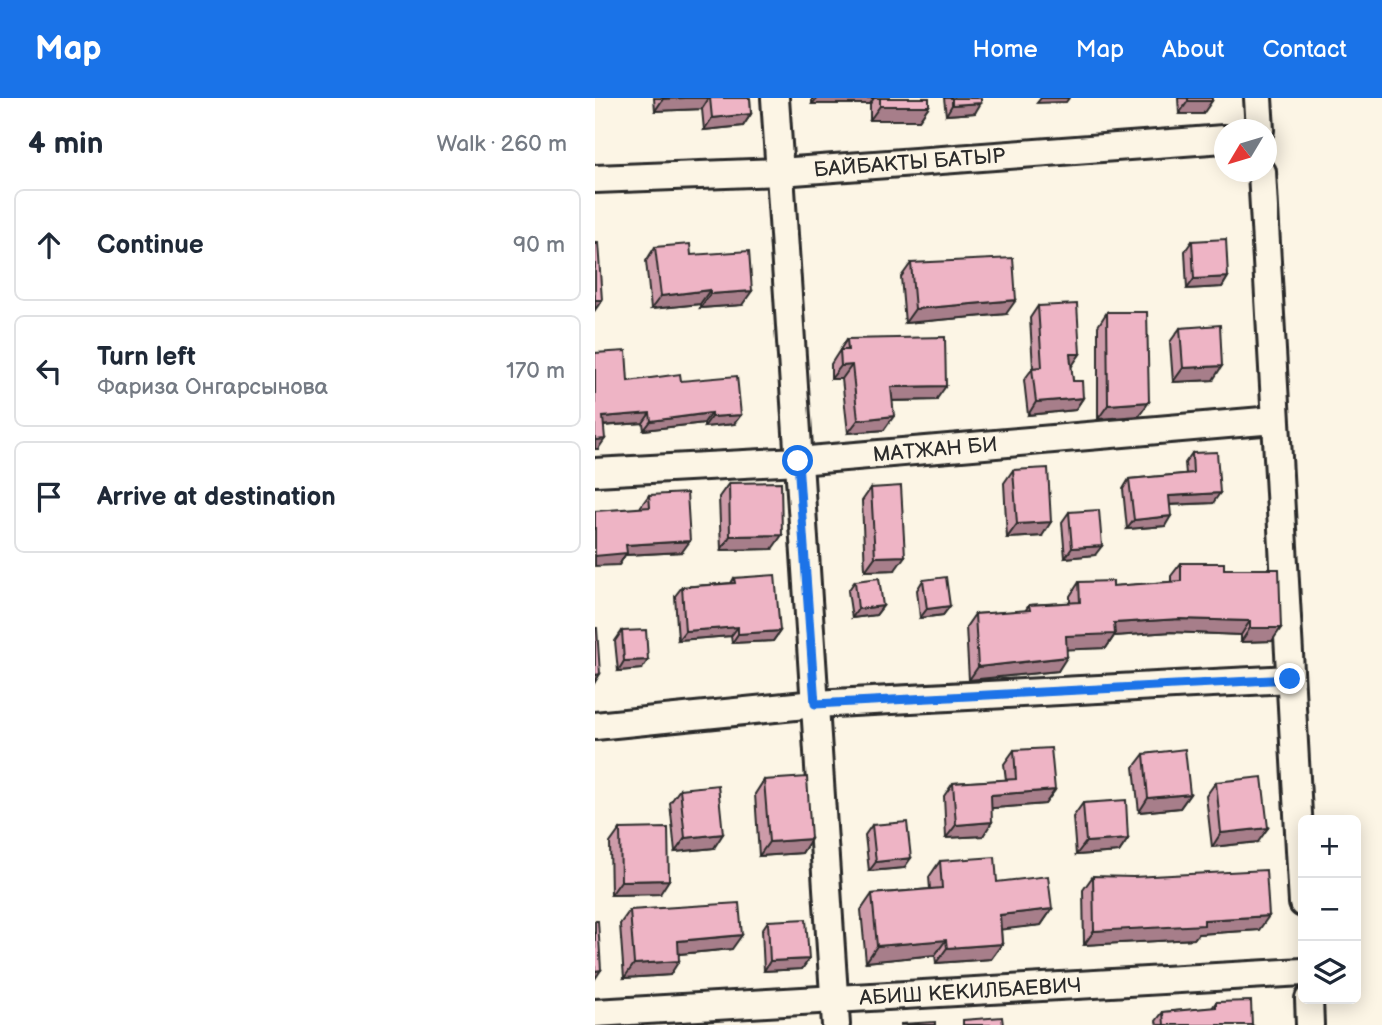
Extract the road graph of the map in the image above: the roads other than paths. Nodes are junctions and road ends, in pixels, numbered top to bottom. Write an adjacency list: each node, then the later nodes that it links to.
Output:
1 (775, 98): 5 (street)
2 (1258, 98): 3 (street)
3 (1259, 119)
4 (1214, 140): 5 (street, БАЙБАКТЫ БАТЫР)
5 (780, 172): 6 (street, БАЙБАКТЫ БАТЫР); 9 (street)
6 (595, 179)
7 (1262, 182): 8 (street)
8 (1274, 420): 9 (street, МАТЖАН БИ); 11 (street)
9 (798, 461): 10 (street, МАТЖАН БИ); 12 (street)
10 (595, 472)
11 (1290, 679): 12 (street); 14 (street)
12 (815, 704): 13 (street); 16 (street)
13 (595, 726)
14 (1302, 878)
15 (1298, 972): 16 (street, АБИШ КЕКИЛБАЕВИЧ)
16 (834, 998): 18 (street, АБИШ КЕКИЛБАЕВИЧ); 19 (street)
17 (1309, 1004): 20 (street)
18 (595, 1013)
19 (836, 1025)
20 (1310, 1025)

